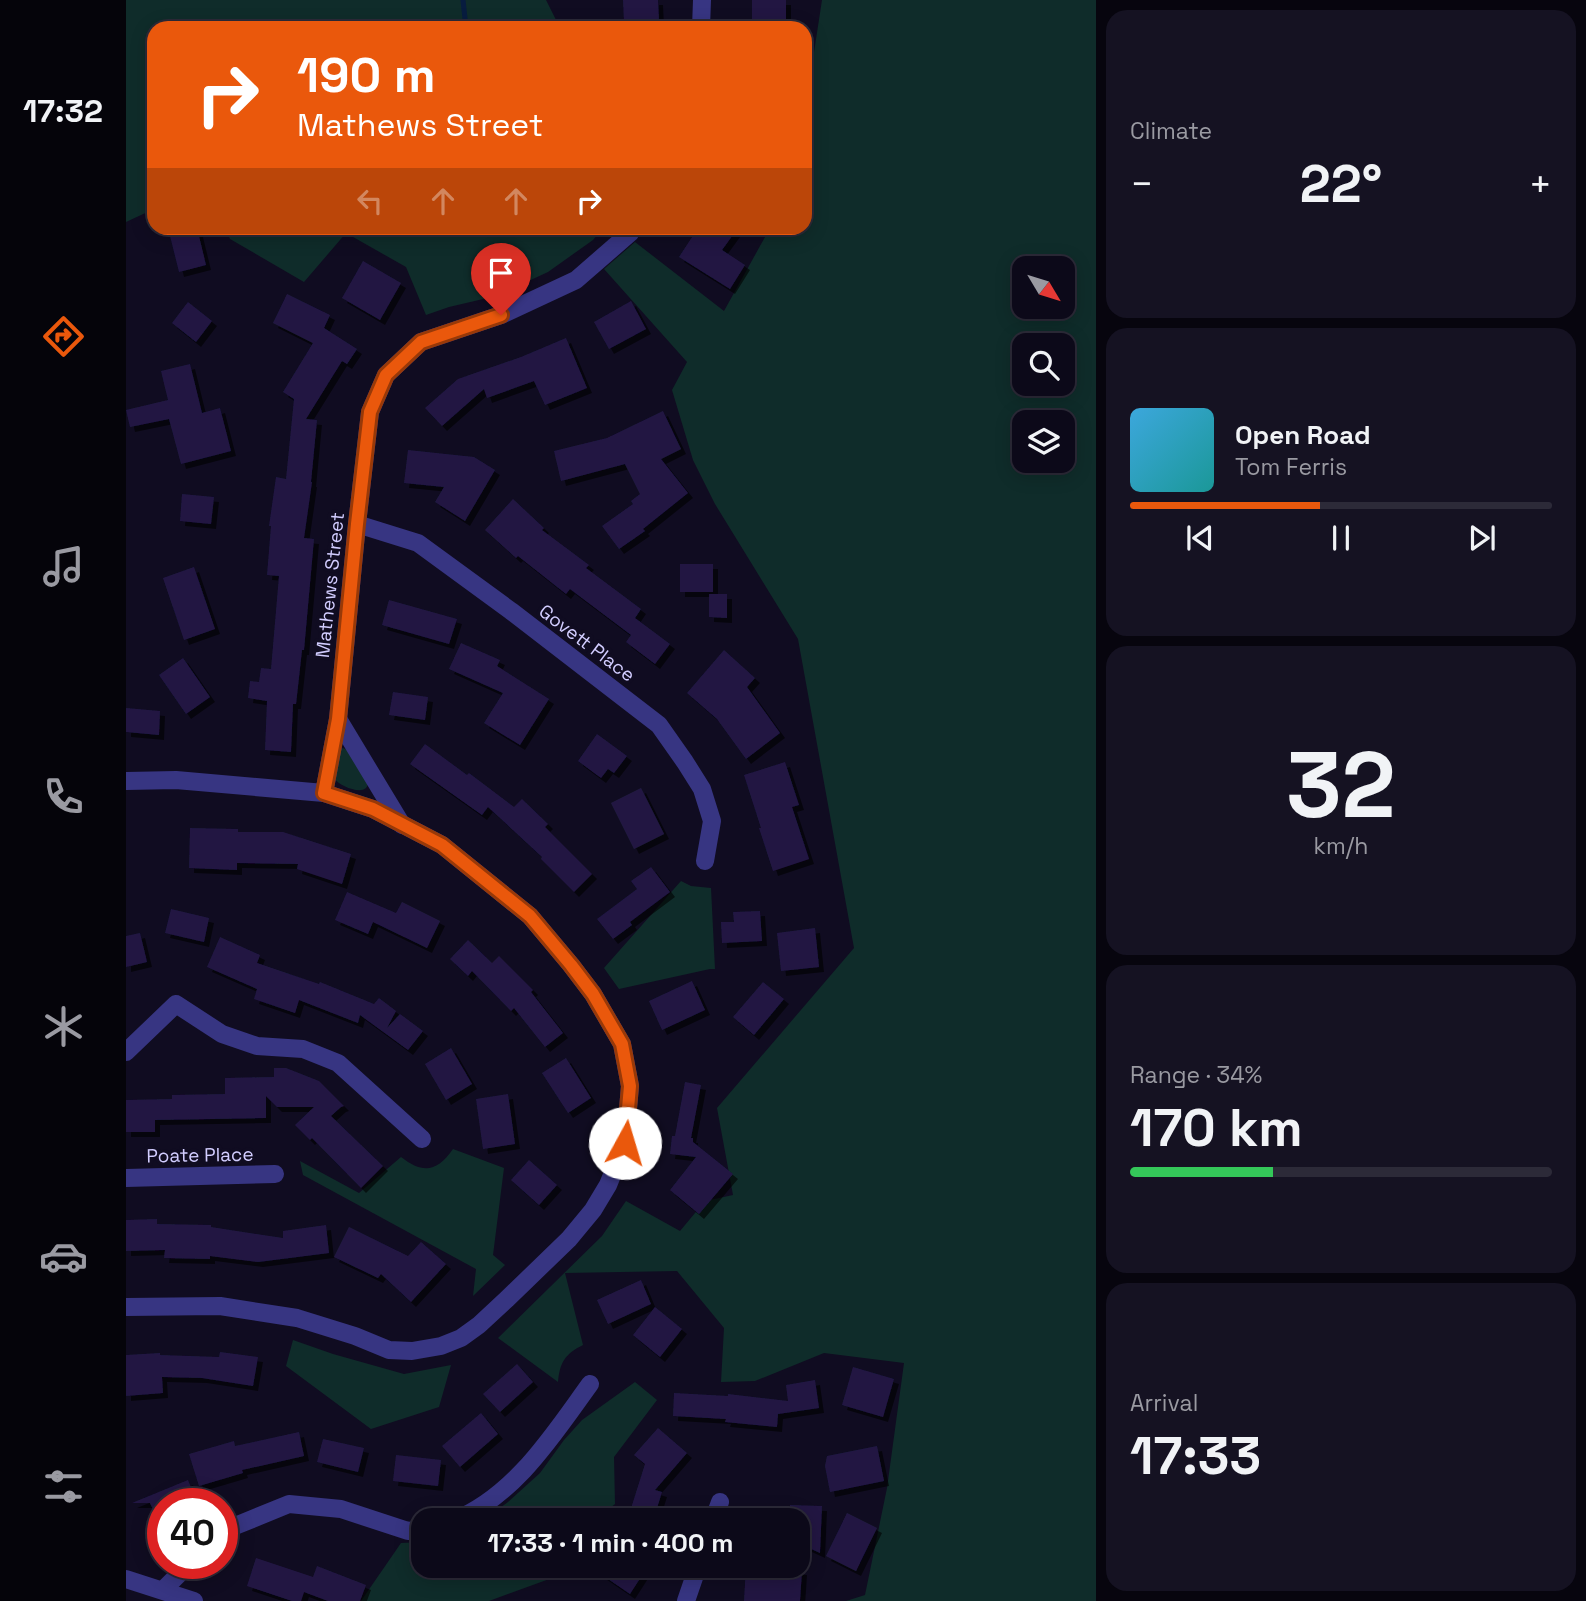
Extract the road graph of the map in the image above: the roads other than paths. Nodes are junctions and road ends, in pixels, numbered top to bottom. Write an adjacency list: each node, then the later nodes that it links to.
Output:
1 (702, 0): 2 (street)
2 (701, 21)
3 (628, 235): 4 (street, Mathews Street)
4 (357, 524): 5 (street, Mathews Street); 9 (street, Govett Place)
5 (338, 719): 7 (street, Mathews Street); 8 (street)
6 (126, 780): 7 (street)
7 (324, 793): 8 (street)
8 (402, 825): 14 (street)
9 (705, 861)
10 (126, 1052): 11 (street)
11 (422, 1139)
12 (275, 1174): 13 (street, Poate Place)
13 (126, 1178)
14 (126, 1307)
15 (590, 1384): 17 (street)
16 (720, 1502): 18 (street)
17 (476, 1508)
18 (718, 1508)
19 (238, 1525): 20 (street)
20 (411, 1531)
21 (694, 1578): 26 (street)
22 (126, 1579): 24 (street)
23 (174, 1579): 24 (street)
24 (163, 1590): 25 (street)
25 (194, 1601)
26 (686, 1601)

